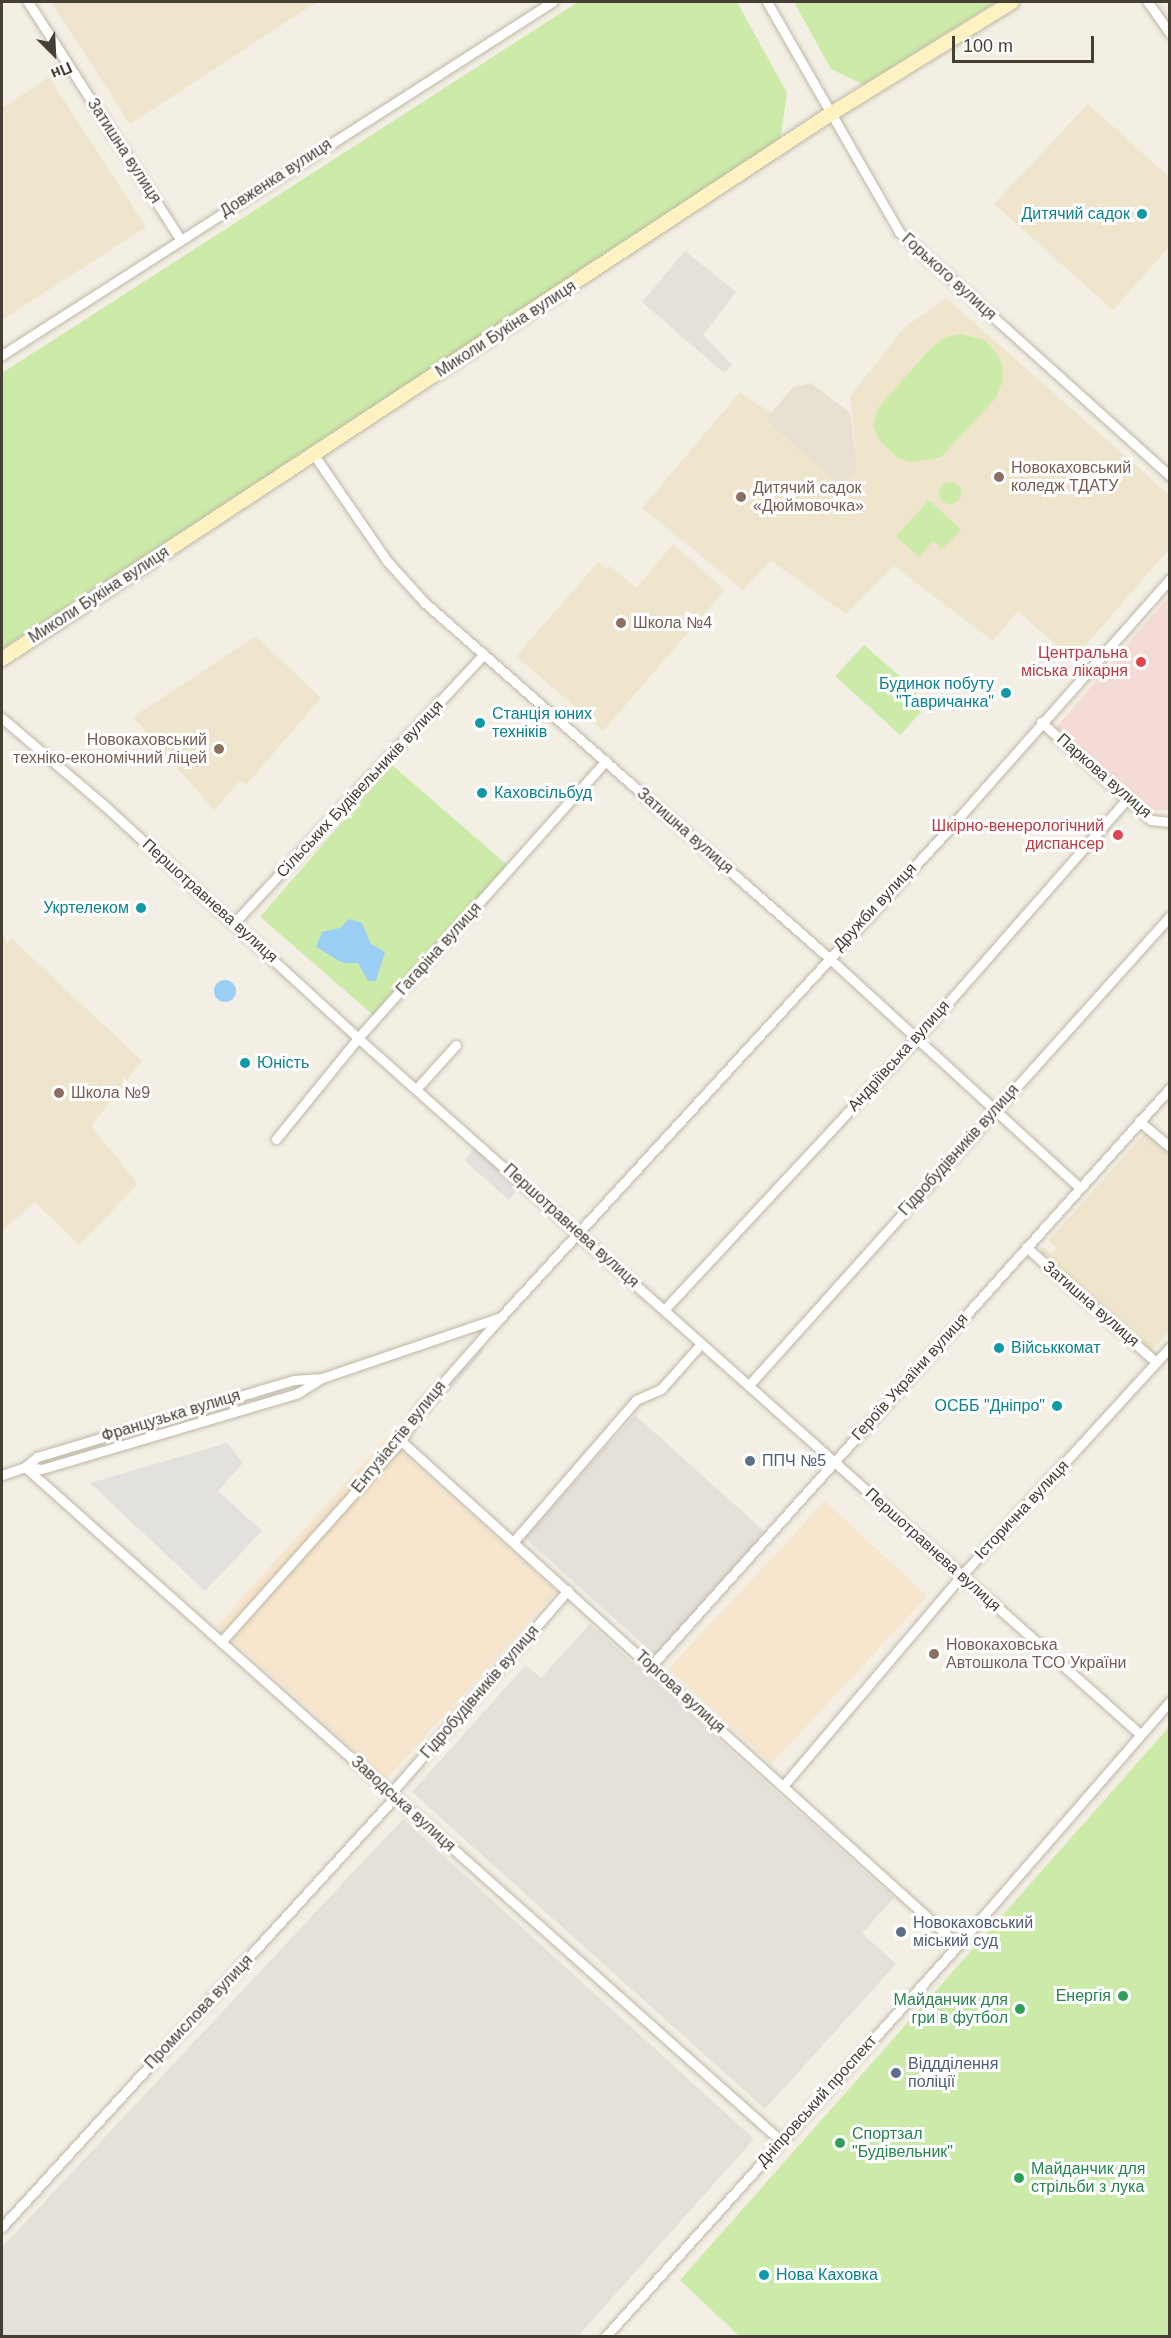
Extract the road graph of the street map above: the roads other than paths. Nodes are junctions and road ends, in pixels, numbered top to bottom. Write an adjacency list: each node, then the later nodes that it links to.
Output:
1 (27, 2): 8 (street, Затишна вулиця)
2 (552, 2): 8 (street, Довженка вулиця)
3 (766, 2): 7 (street, Горького вулиця)
4 (1012, 2): 7 (street, Миколи Букіна вулиця)
5 (1148, 2): 6 (street)
6 (1170, 34)
7 (829, 115): 10 (street, Миколи Букіна вулиця); 11 (street, Горького вулиця)
8 (181, 240): 9 (street, Довженка вулиця)
9 (2, 355)
10 (314, 455): 13 (street, Затишна вулиця); 14 (street, Миколи Букіна вулиця)
11 (1170, 476)
12 (1170, 579): 16 (street, Дружби вулиця)
13 (484, 654): 17 (street, Затишна вулиця); 21 (street, Сільських Будівельників вулиця)
14 (2, 659)
15 (2, 718): 21 (street, Першотравнева вулиця)
16 (1041, 722): 18 (street, Паркова вулиця); 22 (street, Дружби вулиця)
17 (606, 761): 22 (street, Затишна вулиця); 23 (street, Гагаріна вулиця)
18 (1128, 798): 19 (street, Паркова вулиця); 24 (street, Андріївська вулиця)
19 (1170, 822)
20 (1170, 916): 28 (street, Гідробудівників вулиця)
21 (234, 923): 23 (street, Першотравнева вулиця)
22 (828, 957): 24 (street, Затишна вулиця); 33 (street, Дружби вулиця)
23 (358, 1038): 26 (street, Першотравнева вулиця); 30 (street, Гагаріна вулиця)
24 (917, 1038): 28 (street, Затишна вулиця); 35 (street, Андріївська вулиця)
25 (456, 1045): 26 (street)
26 (417, 1088): 33 (street, Першотравнева вулиця)
27 (1170, 1088): 29 (street, Героїв України вулиця)
28 (996, 1109): 32 (street, Затишна вулиця); 41 (street, Гідробудівників вулиця)
29 (1139, 1121): 31 (street); 32 (street, Героїв України вулиця)
30 (276, 1139)
31 (1170, 1148)
32 (1078, 1187): 34 (street, Героїв України вулиця)
33 (579, 1233): 35 (street, Першотравнева вулиця); 36 (street, Ентузіастів вулиця)
34 (1026, 1247): 39 (street, Затишна вулиця); 43 (street, Героїв України вулиця)
35 (664, 1310): 37 (street, Першотравнева вулиця)
36 (500, 1318): 40 (street, Французька вулиця); 42 (street, Ентузіастів вулиця)
37 (701, 1344): 41 (street, Першотравнева вулиця); 46 (street)
38 (1170, 1347): 39 (street, Історична вулиця)
39 (1156, 1362): 47 (street, Історична вулиця)
40 (322, 1378): 44 (street, Французька вулиця); 44 (street, Французька вулиця)
41 (749, 1385): 43 (street, Першотравнева вулиця)
42 (401, 1441): 46 (street, Торгова вулиця); 49 (street, Ентузіастів вулиця)
43 (835, 1460): 47 (street, Першотравнева вулиця); 50 (street, Героїв України вулиця)
44 (25, 1467): 45 (street, Французька вулиця); 49 (street, Заводська вулиця)
45 (2, 1475)
46 (514, 1541): 48 (street, Торгова вулиця)
47 (961, 1576): 52 (street, Першотравнева вулиця); 53 (street, Історична вулиця)
48 (568, 1590): 50 (street, Торгова вулиця); 54 (street, Гідробудівників вулиця)
49 (221, 1641): 54 (street, Заводська вулиця)
50 (651, 1666): 53 (street, Торгова вулиця)
51 (1170, 1701): 52 (street, Дніпровський проспект)
52 (1140, 1734): 55 (street, Дніпровський проспект)
53 (783, 1786): 55 (street, Торгова вулиця)
54 (393, 1795): 56 (street, Заводська вулиця); 57 (street, Промислова вулиця)
55 (958, 1945): 56 (street, Дніпровський проспект)
56 (781, 2140): 58 (street, Дніпровський проспект)
57 (2, 2227)
58 (606, 2337)

